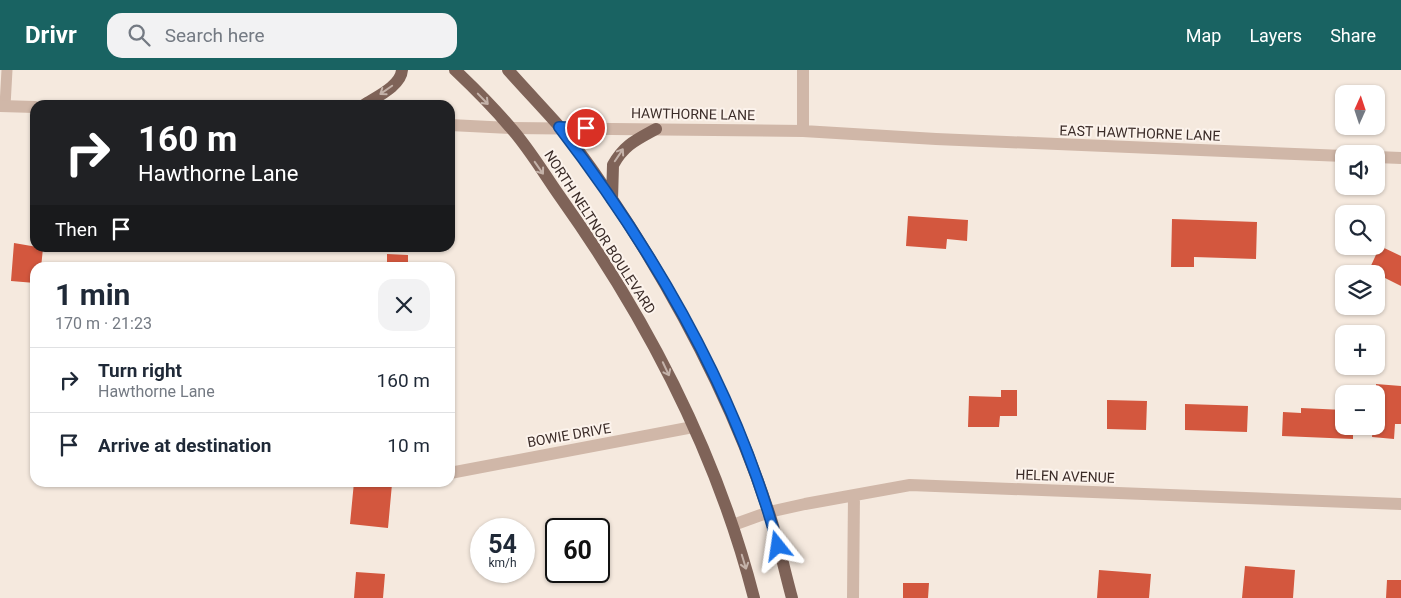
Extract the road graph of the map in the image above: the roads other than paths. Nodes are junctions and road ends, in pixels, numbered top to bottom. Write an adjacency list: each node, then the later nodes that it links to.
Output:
1 (6, 70): 7 (lane)
2 (402, 70): 6 (main road, one-way to 6)
3 (454, 70): 11 (main road, NORTH NELTNOR BOULEVARD, one-way to 11)
4 (508, 70): 10 (main road, NORTH NELTNOR BOULEVARD)
5 (803, 70): 13 (street)
6 (371, 100)
7 (2, 106): 8 (street)
8 (30, 107)
9 (455, 125): 11 (street, HAWTHORNE LANE)
10 (559, 127): 11 (street, HAWTHORNE LANE); 12 (street, HAWTHORNE LANE); 18 (main road, NORTH NELTNOR BOULEVARD)
11 (511, 128): 19 (main road, NORTH NELTNOR BOULEVARD, one-way to 19)
12 (656, 129): 13 (street, HAWTHORNE LANE); 18 (main road, one-way to 12)
13 (803, 131): 14 (street, HAWTHORNE LANE)
14 (936, 139): 15 (street, EAST HAWTHORNE LANE)
15 (1335, 156)
16 (1385, 157): 17 (street)
17 (1401, 158)
18 (612, 200): 23 (main road, NORTH NELTNOR BOULEVARD)
19 (694, 427): 20 (street, BOWIE DRIVE); 24 (main road, NORTH NELTNOR BOULEVARD)
20 (455, 472)
21 (854, 495): 22 (street, HELEN AVENUE); 23 (street, HELEN AVENUE); 27 (street)
22 (1401, 504)
23 (769, 512): 24 (street, HELEN AVENUE); 26 (main road, NORTH NELTNOR BOULEVARD)
24 (733, 525): 25 (main road, NORTH NELTNOR BOULEVARD, one-way to 25)
25 (754, 598)
26 (792, 598)
27 (853, 598)

